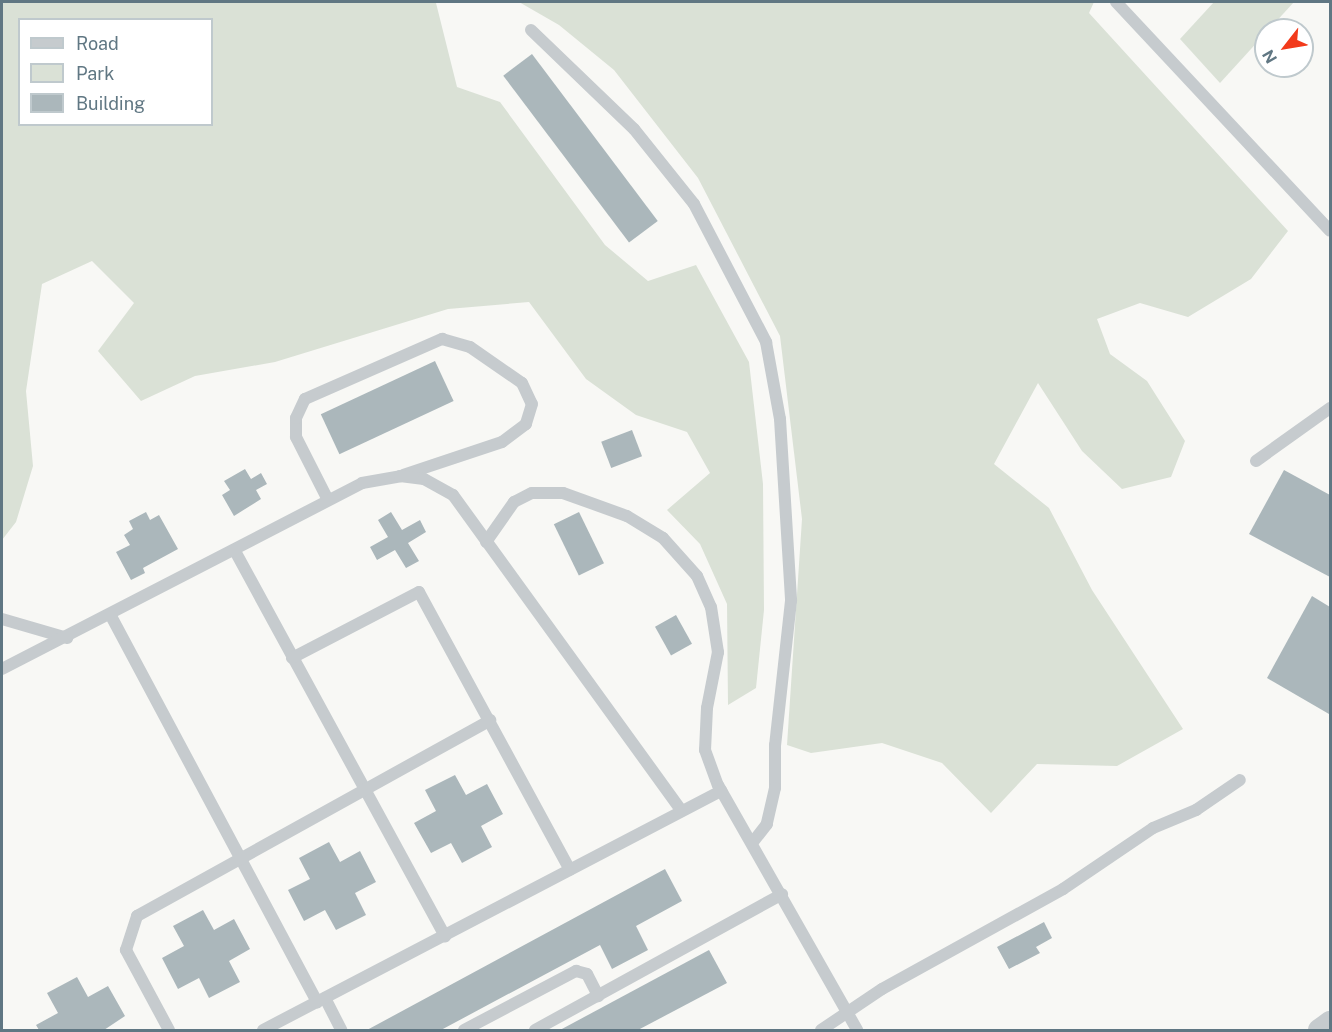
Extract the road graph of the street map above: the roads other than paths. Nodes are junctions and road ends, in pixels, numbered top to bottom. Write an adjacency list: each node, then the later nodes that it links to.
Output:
1 (1116, 2): 3 (lane)
2 (531, 30): 20 (lane)
3 (1330, 231)
4 (1330, 408): 5 (lane)
5 (1256, 461)
6 (400, 476): 7 (lane); 7 (lane); 8 (lane)
7 (328, 500): 9 (lane)
8 (486, 542): 18 (lane); 19 (lane)
9 (235, 551): 10 (lane); 13 (lane)
10 (111, 616): 12 (lane); 21 (lane)
11 (2, 619): 12 (lane)
12 (67, 638): 14 (lane)
13 (292, 658): 15 (lane); 17 (lane)
14 (2, 669)
15 (490, 720): 17 (lane); 22 (lane)
16 (1240, 780): 27 (lane)
17 (363, 788): 21 (lane); 24 (lane)
18 (722, 791): 19 (lane); 20 (lane)
19 (682, 811): 22 (lane)
20 (753, 842): 23 (lane)
21 (238, 858): 26 (lane); 29 (lane)
22 (570, 870): 24 (lane)
23 (782, 894): 25 (lane); 27 (lane)
24 (445, 936): 26 (lane)
25 (598, 996): 32 (lane); 33 (lane)
26 (321, 1000): 30 (lane); 31 (lane)
27 (847, 1012): 34 (lane); 35 (lane)
28 (1330, 1022): 36 (street)
29 (169, 1030)
30 (263, 1030)
31 (341, 1030)
32 (464, 1030)
33 (535, 1030)
34 (821, 1030)
35 (857, 1030)
36 (1319, 1030)

